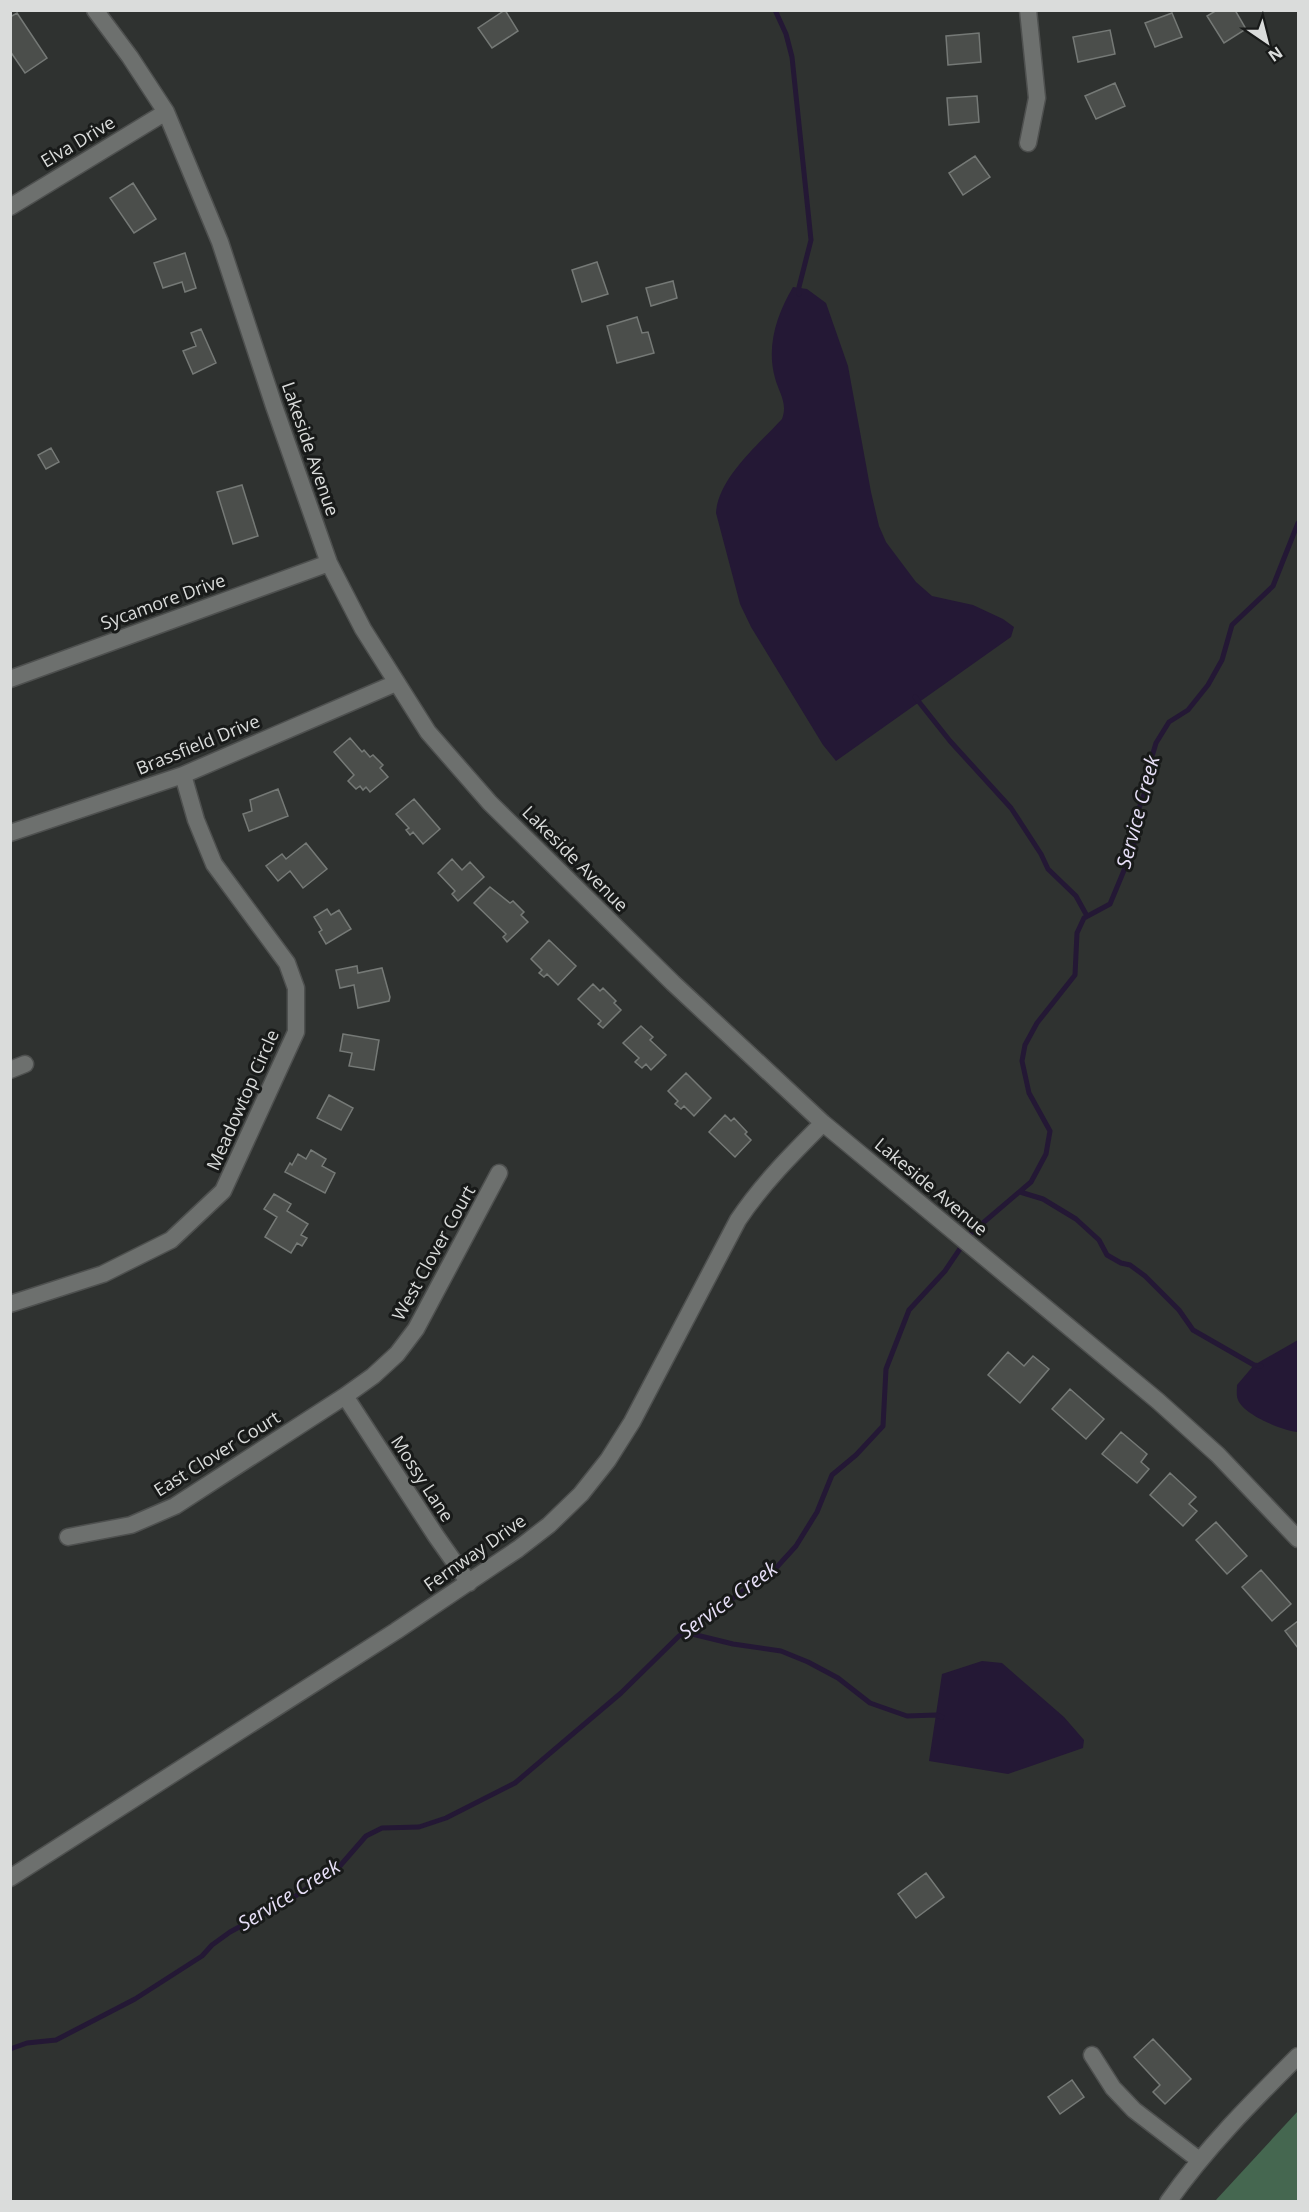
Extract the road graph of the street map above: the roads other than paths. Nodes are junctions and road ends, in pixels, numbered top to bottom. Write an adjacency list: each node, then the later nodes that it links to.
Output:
1 (95, 10): 3 (street, Lakeside Avenue)
2 (1028, 10): 4 (street)
3 (166, 112): 5 (street, Elva Drive); 6 (street, Lakeside Avenue)
4 (1028, 144)
5 (10, 207)
6 (329, 563): 7 (street, Sycamore Drive); 8 (street, Lakeside Avenue)
7 (10, 679)
8 (396, 683): 9 (street, Brassfield Drive); 11 (street, Lakeside Avenue)
9 (183, 775): 10 (street, Brassfield Drive); 13 (street, Meadowtop Circle)
10 (10, 833)
11 (823, 1123): 16 (street, Lakeside Avenue); 17 (street, Fernway Drive)
12 (499, 1173): 14 (street, West Clover Court)
13 (10, 1304)
14 (345, 1396): 15 (street, East Clover Court); 17 (street, Mossy Lane)
15 (68, 1537)
16 (1299, 1539)
17 (469, 1583): 18 (street, Fernway Drive)
18 (10, 1878)
19 (1092, 2055): 21 (street)
20 (1299, 2056): 21 (street)
21 (1199, 2160): 22 (street)
22 (1168, 2202)

